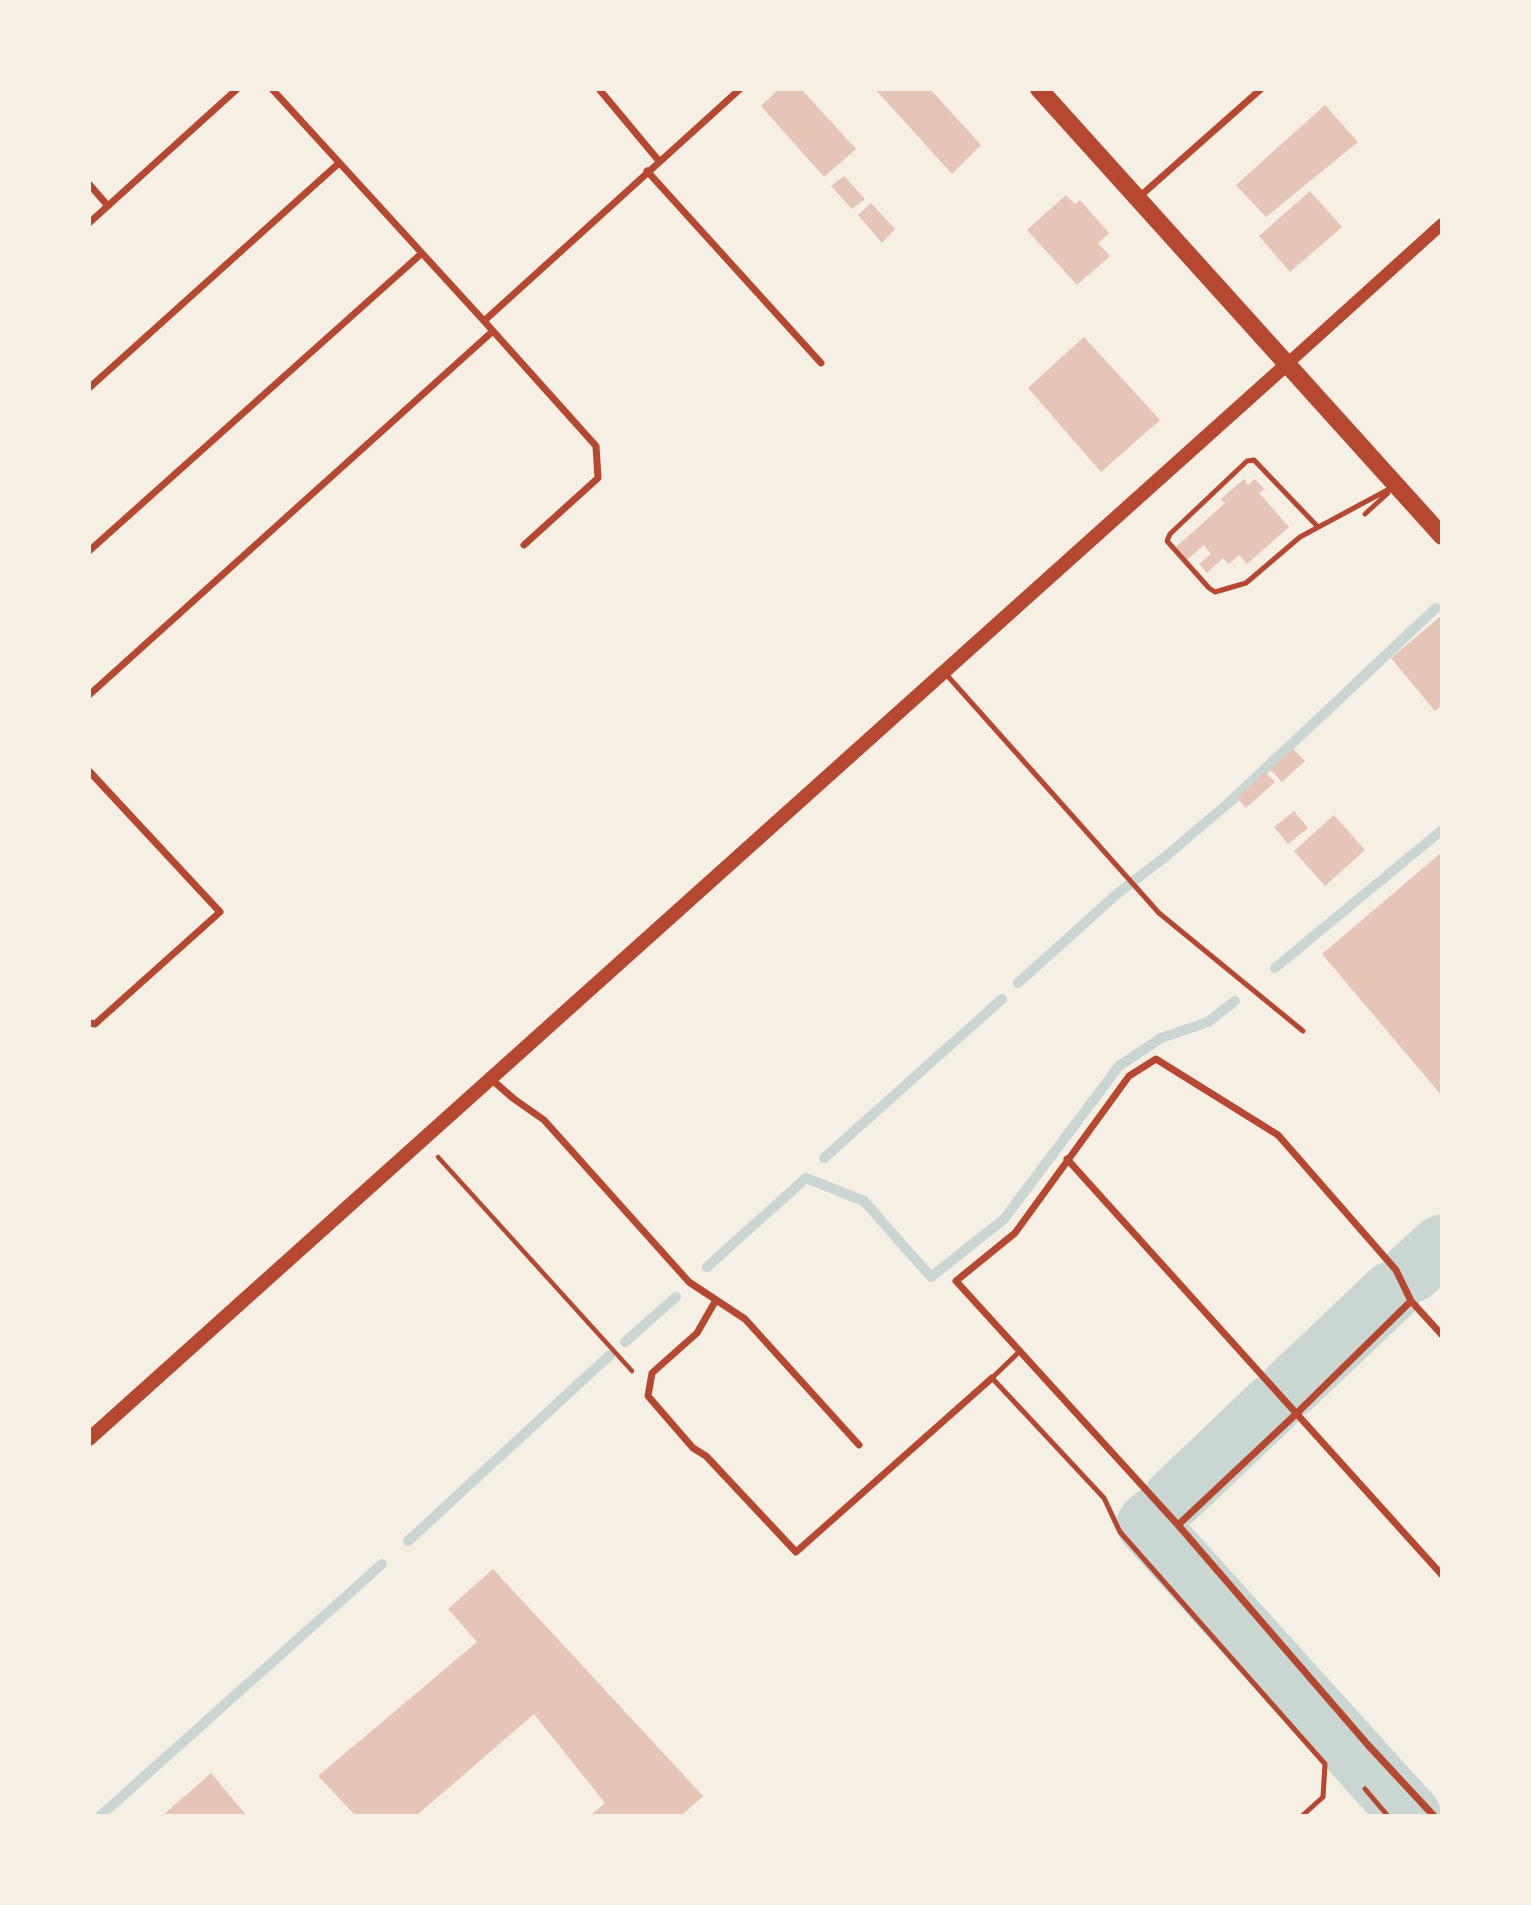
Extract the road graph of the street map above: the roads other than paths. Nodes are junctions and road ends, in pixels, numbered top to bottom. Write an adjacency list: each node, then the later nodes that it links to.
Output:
1 (237, 89): 12 (street)
2 (272, 89): 8 (street)
3 (599, 89): 7 (street)
4 (740, 89): 7 (street)
5 (1039, 89): 11 (main road)
6 (1261, 89): 11 (street)
7 (659, 161): 9 (street)
8 (339, 163): 15 (street); 20 (street)
9 (647, 171): 16 (street); 18 (street)
10 (89, 184): 12 (street)
11 (1137, 199): 19 (main road)
12 (108, 206): 13 (street)
13 (89, 223)
14 (1442, 224): 19 (street)
15 (421, 254): 16 (street); 26 (street)
16 (484, 321): 17 (street)
17 (493, 331): 25 (street); 28 (street)
18 (821, 363)
19 (1286, 365): 21 (main road); 27 (main road)
20 (89, 388)
21 (1396, 486): 22 (lane); 23 (lane); 24 (main road)
22 (1366, 514)
23 (1318, 527): 23 (lane)
24 (1442, 536)
25 (524, 545)
26 (89, 551)
27 (944, 672): 31 (lane); 32 (main road)
28 (89, 695)
29 (89, 771): 30 (street)
30 (89, 1023)
31 (1303, 1031)
32 (491, 1079): 34 (street); 40 (main road)
33 (1067, 1159): 35 (street); 37 (street); 39 (street)
34 (716, 1300): 38 (street); 41 (street)
35 (1411, 1301): 36 (street); 39 (street)
36 (1442, 1335)
37 (1019, 1352): 38 (lane); 42 (street)
38 (992, 1378): 45 (lane)
39 (1296, 1414): 42 (street); 43 (street)
40 (89, 1439)
41 (859, 1445)
42 (1178, 1525): 47 (street)
43 (1442, 1575)
44 (1365, 1789): 46 (lane)
45 (1302, 1816)
46 (1388, 1816)
47 (1434, 1816)

